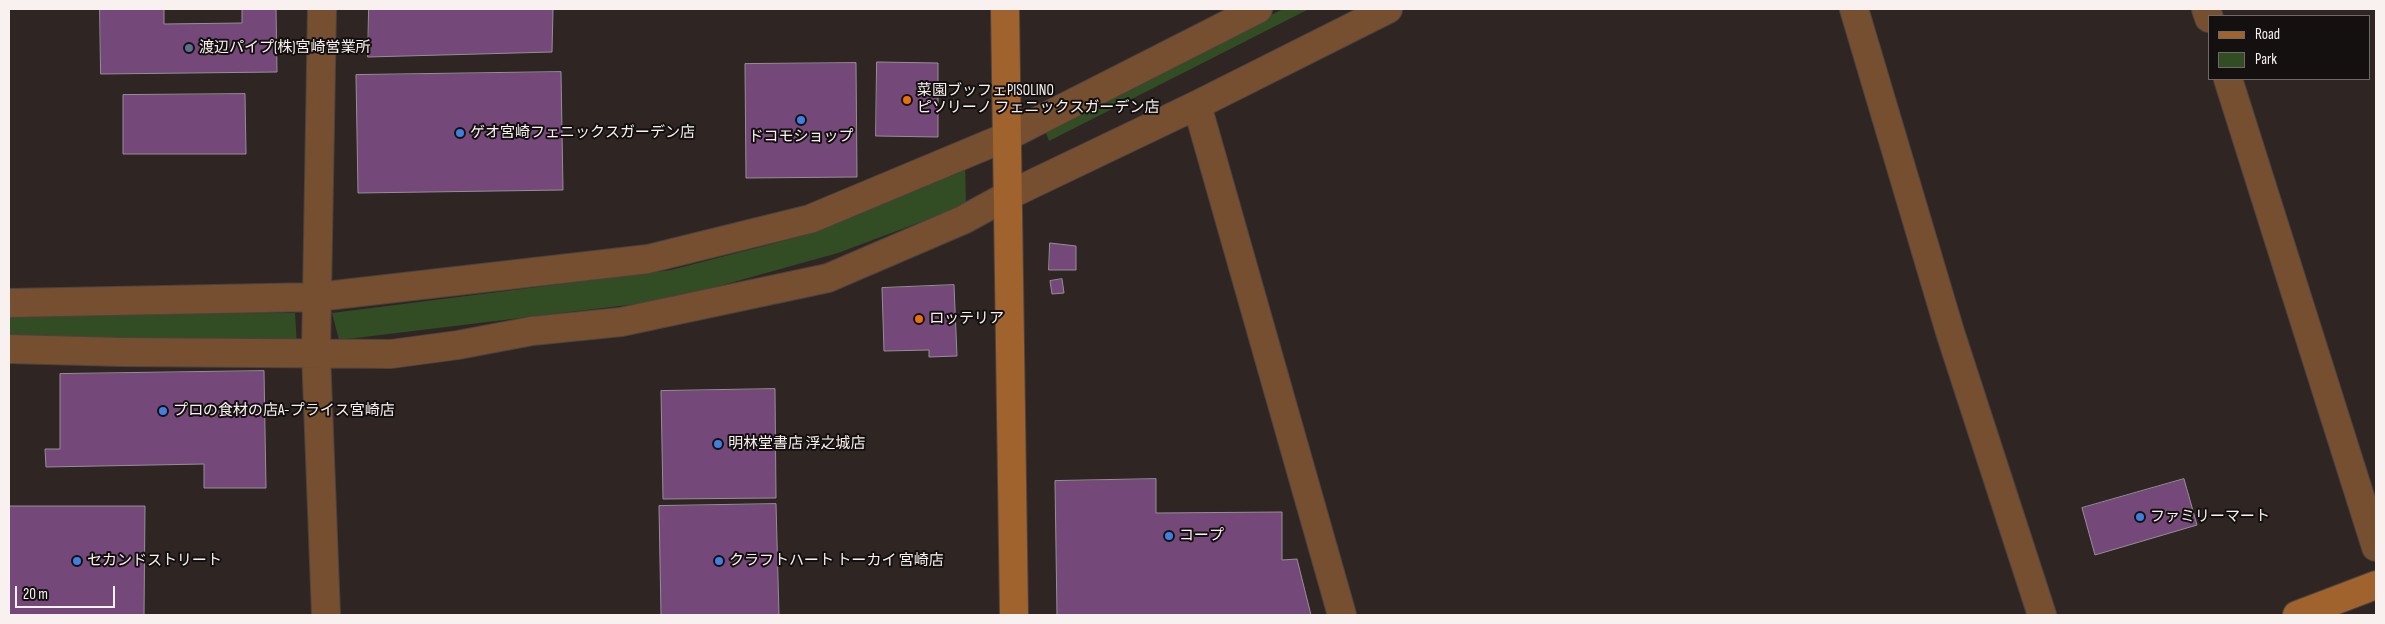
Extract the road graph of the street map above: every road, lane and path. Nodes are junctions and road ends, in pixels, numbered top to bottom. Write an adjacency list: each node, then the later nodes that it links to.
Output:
1 (322, 9): 10 (street)
2 (1006, 9): 8 (street)
3 (1258, 9): 8 (street)
4 (1388, 9): 7 (street)
5 (1854, 9): 20 (street)
6 (2228, 80): 14 (street)
7 (1197, 105): 9 (street); 19 (street)
8 (1006, 137): 9 (street); 10 (street)
9 (1006, 196): 13 (street); 18 (street)
10 (317, 297): 11 (street); 13 (street)
11 (9, 302)
12 (9, 349): 13 (street)
13 (316, 353): 17 (street)
14 (2376, 547)
15 (2376, 585): 16 (street)
16 (2308, 613)
17 (326, 615)
18 (1014, 615)
19 (1342, 615)
20 (2042, 615)

